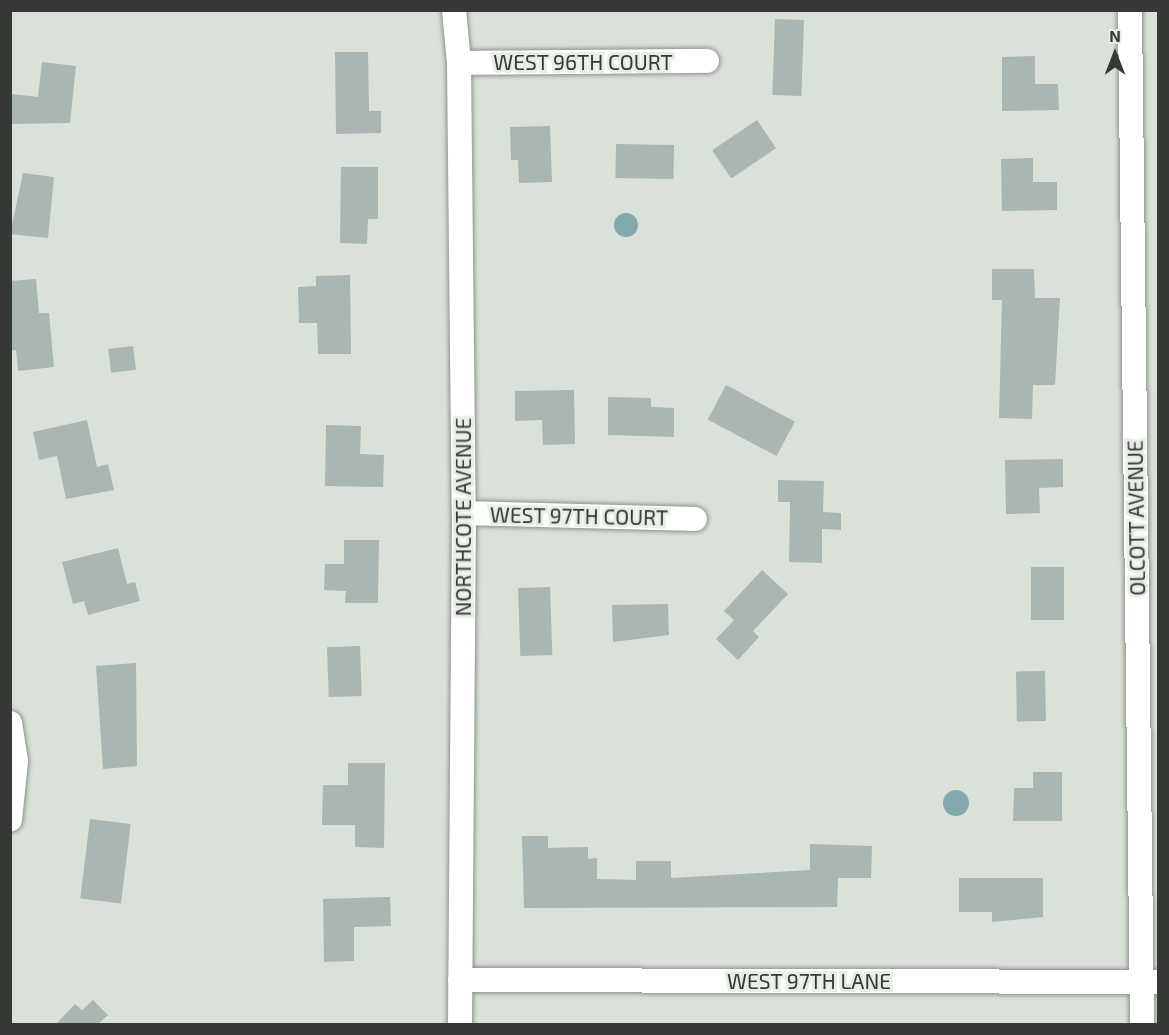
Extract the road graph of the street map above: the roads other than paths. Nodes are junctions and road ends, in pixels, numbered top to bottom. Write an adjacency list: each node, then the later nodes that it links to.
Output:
1 (453, 10): 4 (street, NORTHCOTE AVENUE)
2 (1130, 10): 10 (street, OLCOTT AVENUE)
3 (707, 61): 4 (street, WEST 96TH COURT)
4 (459, 63): 5 (street, NORTHCOTE AVENUE)
5 (464, 513): 6 (street, WEST 97TH COURT); 9 (street, NORTHCOTE AVENUE)
6 (695, 519)
7 (10, 723): 8 (street)
8 (10, 820)
9 (460, 980): 10 (street, WEST 97TH LANE); 11 (street, NORTHCOTE AVENUE)
10 (1150, 982): 12 (street, OLCOTT AVENUE)
11 (460, 1024)
12 (1142, 1024)

